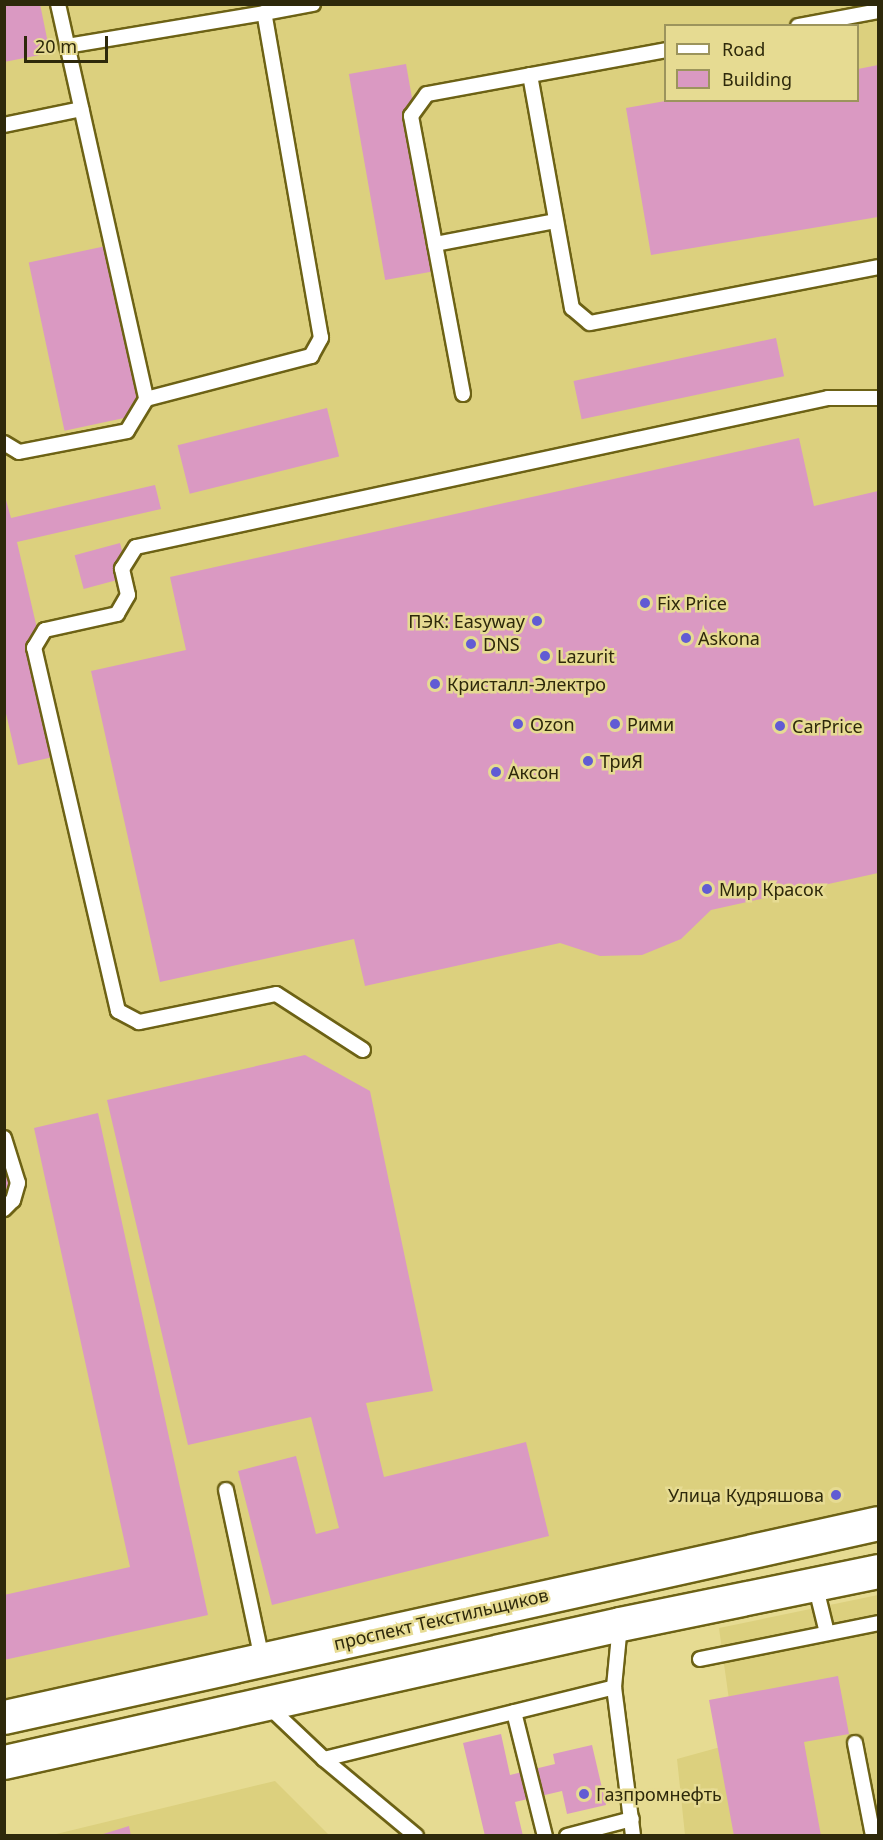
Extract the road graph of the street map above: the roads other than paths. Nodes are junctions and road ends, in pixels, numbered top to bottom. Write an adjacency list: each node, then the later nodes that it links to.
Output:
1 (58, 4): 6 (lane)
2 (313, 4): 4 (lane)
3 (879, 10): 5 (lane)
4 (264, 12): 6 (lane); 16 (lane)
5 (808, 24)
6 (67, 46): 9 (lane)
7 (664, 50): 8 (lane)
8 (530, 75): 11 (lane); 12 (lane)
9 (81, 109): 10 (lane); 16 (lane)
10 (4, 126)
11 (556, 221): 12 (lane); 13 (lane)
12 (435, 244): 14 (lane)
13 (879, 267)
14 (463, 394)
15 (879, 398): 18 (lane)
16 (147, 399): 17 (lane)
17 (4, 443)
18 (363, 1050)
19 (4, 1138): 20 (lane)
20 (4, 1209)
21 (226, 1490): 29 (lane)
22 (879, 1523): 29 (main road, проспект Текстильщиков)
23 (879, 1571): 24 (main road)
24 (815, 1584): 26 (main road); 27 (lane)
25 (879, 1623): 27 (lane)
26 (620, 1624): 30 (lane); 31 (main road)
27 (827, 1633): 28 (lane)
28 (700, 1659)
29 (262, 1660): 33 (main road, проспект Текстильщиков)
30 (614, 1687): 32 (lane); 37 (lane)
31 (265, 1704): 35 (lane); 36 (main road)
32 (514, 1712): 35 (lane); 39 (lane)
33 (4, 1717)
34 (855, 1743): 42 (lane)
35 (324, 1759): 38 (lane)
36 (4, 1762)
37 (632, 1819): 40 (lane); 41 (lane)
38 (416, 1836)
39 (545, 1836)
40 (567, 1836)
41 (633, 1836)
42 (873, 1836)

